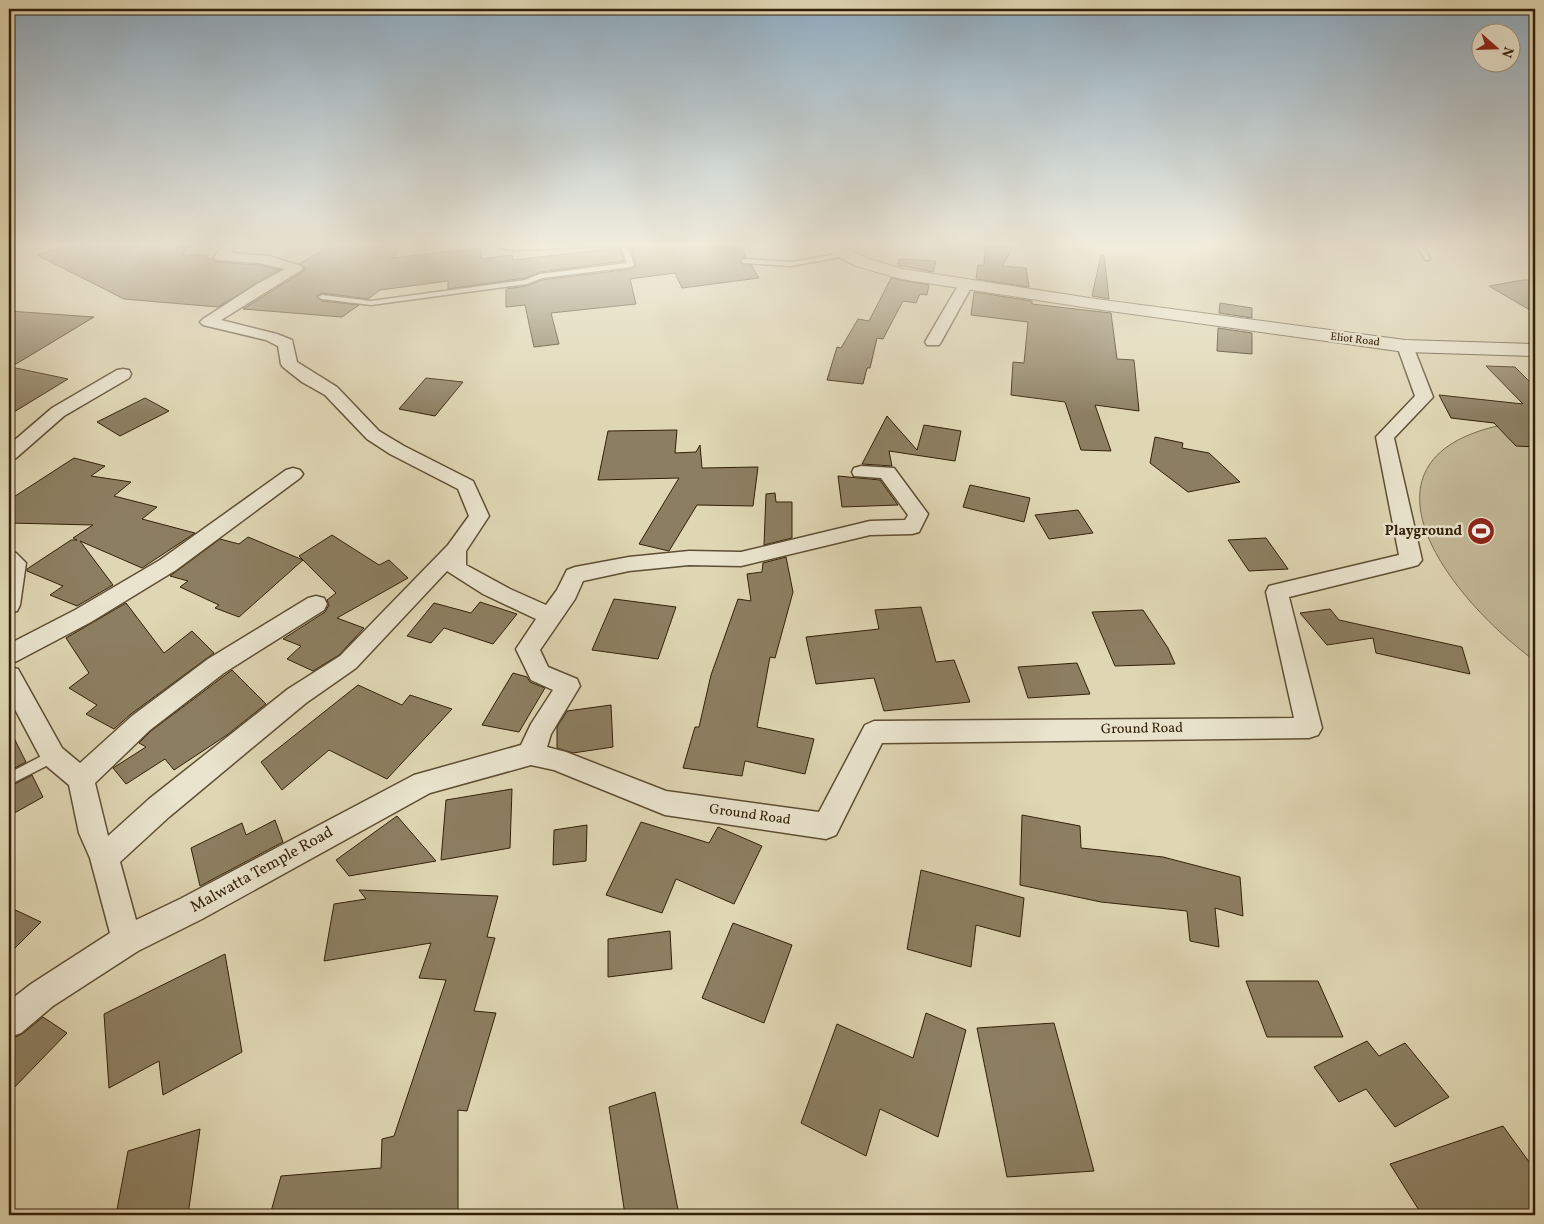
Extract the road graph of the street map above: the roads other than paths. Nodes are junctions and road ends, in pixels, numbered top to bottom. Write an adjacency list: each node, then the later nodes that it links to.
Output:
1 (240, 301): 13 (street)
2 (356, 301): 3 (lane)
3 (385, 301)
4 (956, 301): 6 (street)
5 (1083, 301): 7 (street, Eliot Road)
6 (933, 342)
7 (1405, 346): 8 (street, Eliot Road); 20 (street, Ground Road)
8 (1535, 350)
9 (123, 374): 10 (street)
10 (9, 454)
11 (862, 472): 17 (street)
12 (293, 474): 18 (street)
13 (455, 550): 17 (street); 24 (street)
14 (9, 558): 16 (street)
15 (316, 604): 23 (street)
16 (9, 605)
17 (551, 616): 20 (street)
18 (9, 654)
19 (9, 676): 21 (street)
20 (531, 754): 25 (street, Malwatta Temple Road)
21 (54, 756): 22 (lane); 23 (street)
22 (9, 779)
23 (81, 779): 24 (street)
24 (104, 858): 25 (street)
25 (127, 940): 26 (street, Malwatta Temple Road)
26 (9, 1021)

